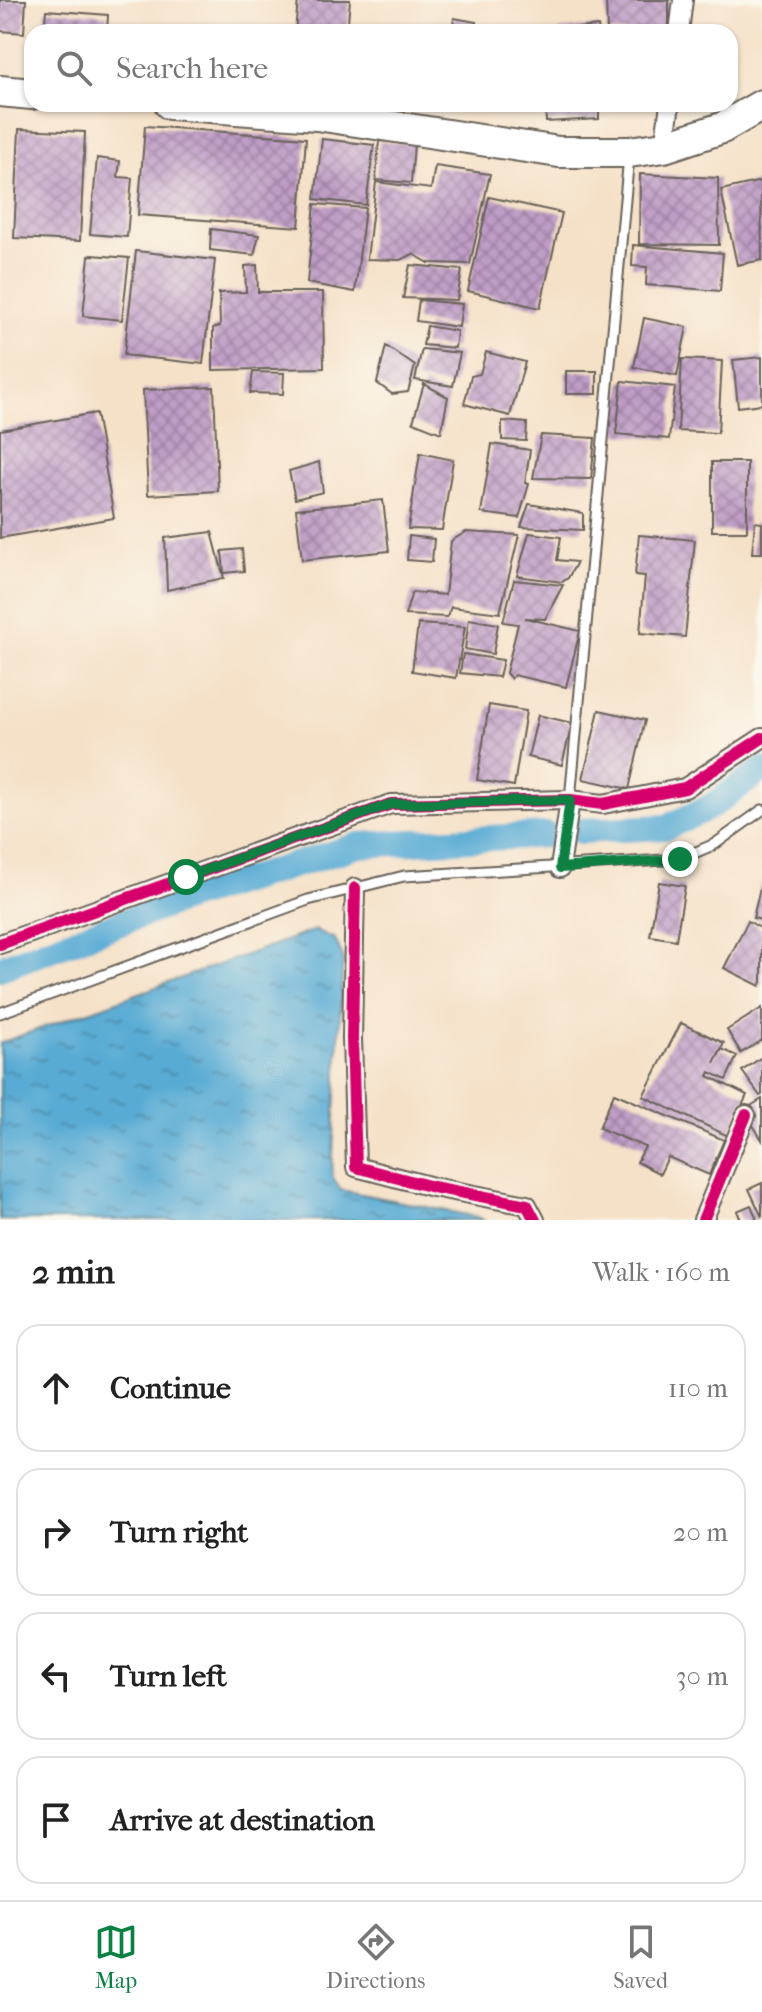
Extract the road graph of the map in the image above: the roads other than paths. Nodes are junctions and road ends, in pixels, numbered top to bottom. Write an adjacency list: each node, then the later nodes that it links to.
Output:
1 (683, 0): 2 (street)
2 (680, 24)
3 (0, 91): 4 (main road)
4 (24, 93)
5 (762, 105): 8 (main road)
6 (277, 112): 9 (main road)
7 (669, 112): 8 (street)
8 (664, 147): 9 (main road)
9 (629, 152): 11 (lane)
10 (762, 738): 11 (street)
11 (570, 800): 13 (street); 15 (street)
12 (762, 810): 13 (lane)
13 (560, 868): 14 (lane)
14 (355, 888): 16 (lane); 18 (street)
15 (0, 944)
16 (0, 1013)
17 (746, 1115): 19 (street)
18 (535, 1220)
19 (703, 1220)

